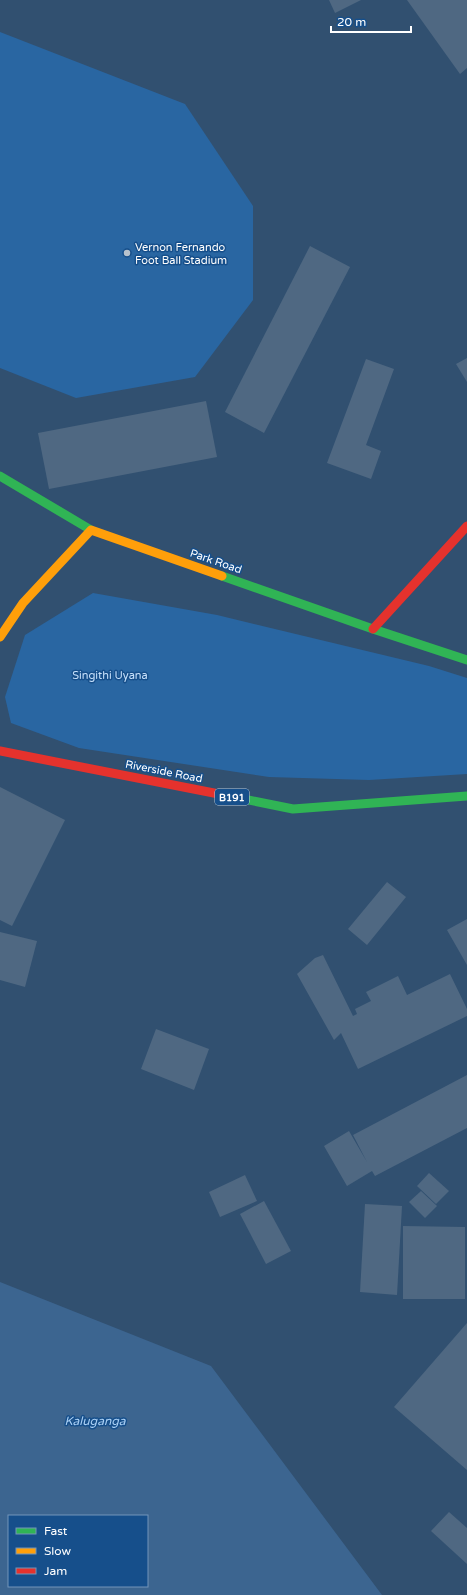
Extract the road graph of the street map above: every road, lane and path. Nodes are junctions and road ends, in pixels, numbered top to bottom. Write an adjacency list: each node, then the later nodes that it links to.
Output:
1 (0, 476): 3 (street, Park Road)
2 (467, 526): 4 (street)
3 (91, 530): 4 (street, Park Road); 5 (street)
4 (373, 630): 6 (street, Park Road)
5 (0, 637)
6 (467, 660)
7 (0, 750): 8 (street, Riverside Road / B191)
8 (467, 796)

